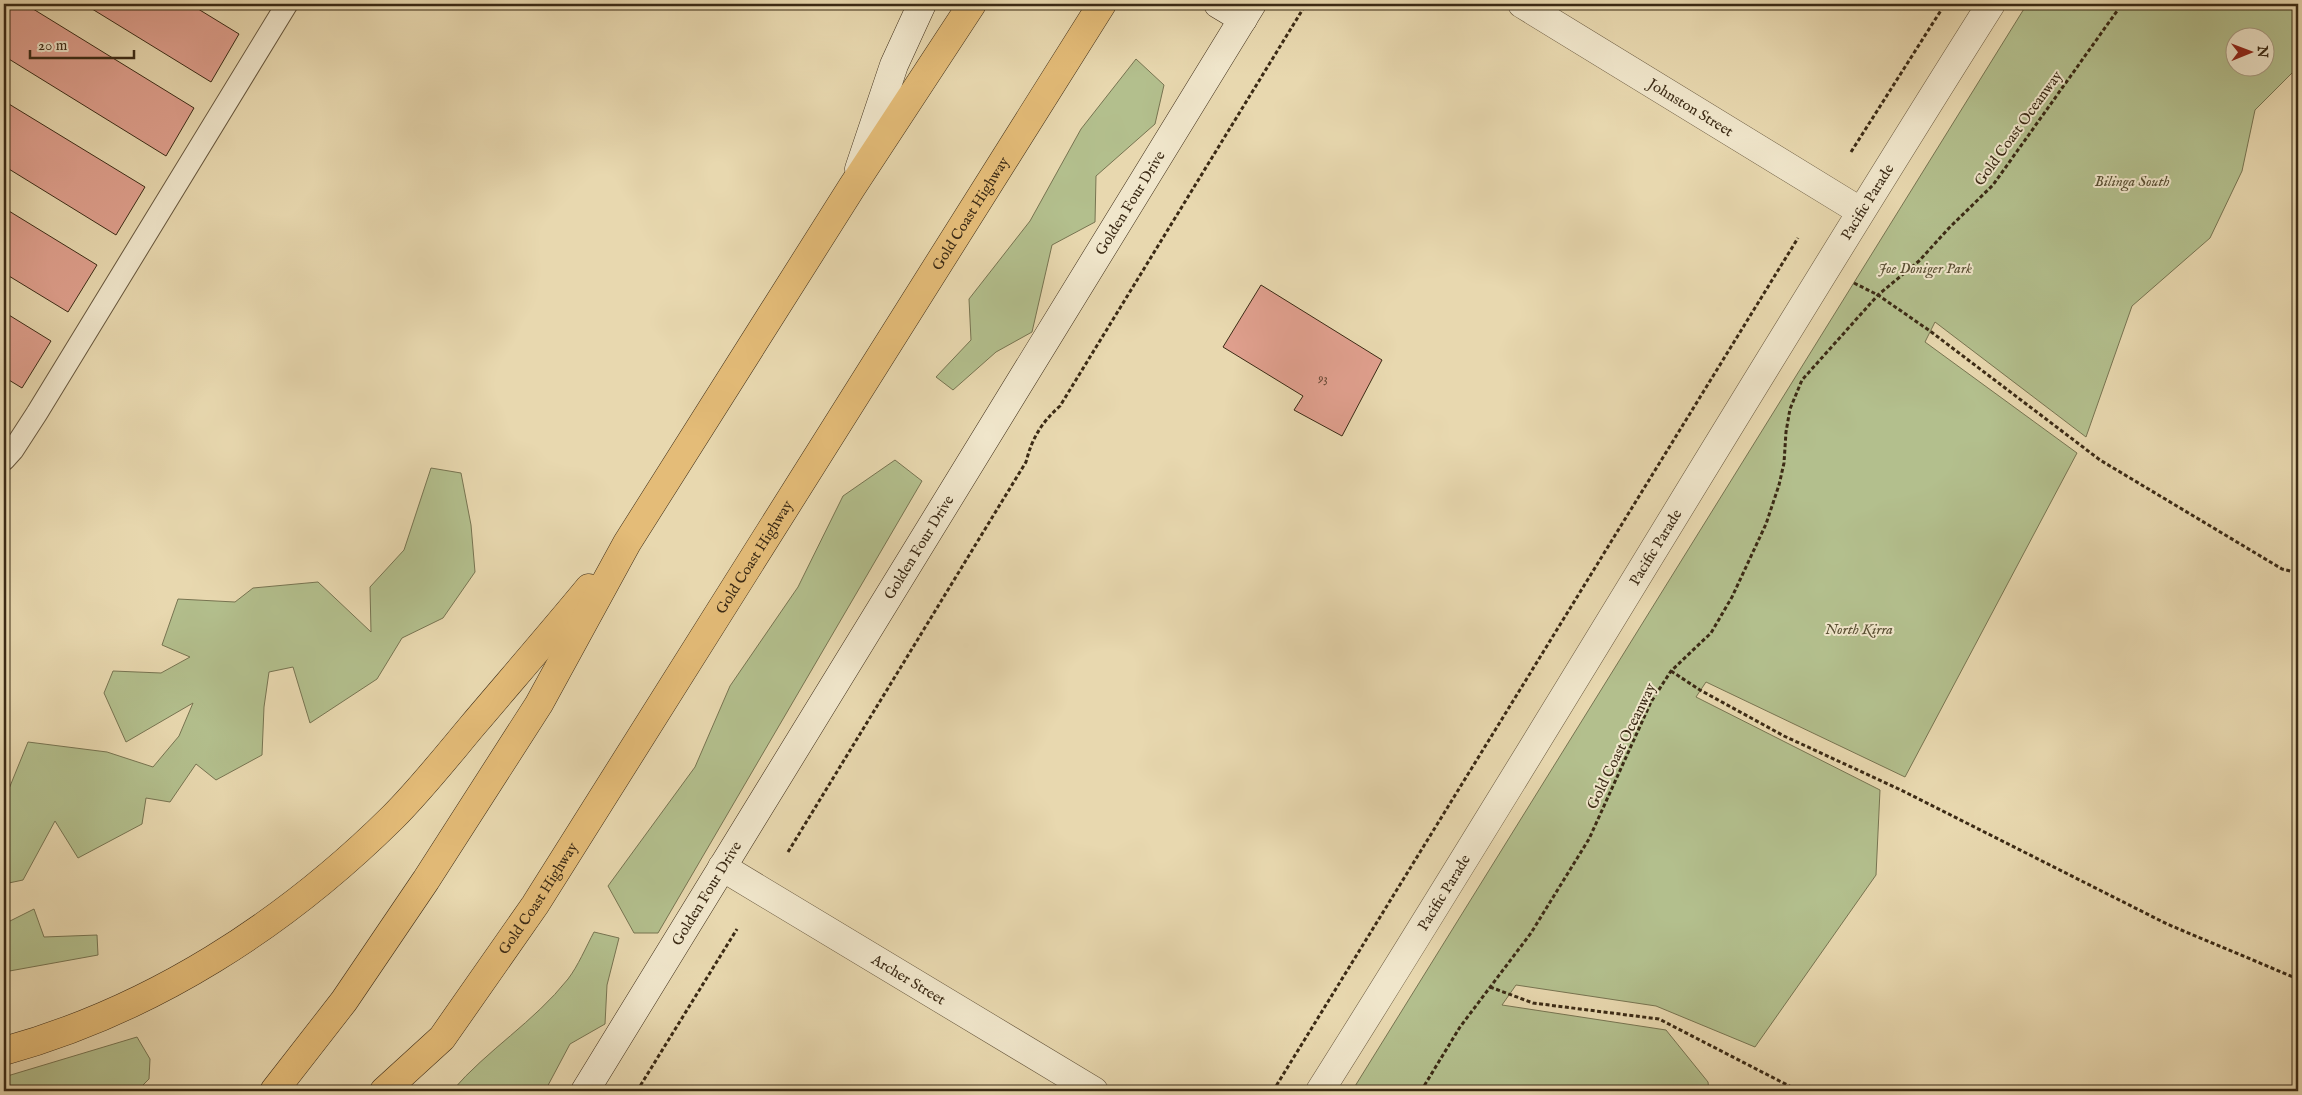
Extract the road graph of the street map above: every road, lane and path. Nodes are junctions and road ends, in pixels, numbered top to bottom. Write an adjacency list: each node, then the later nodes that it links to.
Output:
1 (288, 4): 18 (lane)
2 (922, 4): 13 (street)
3 (972, 4): 13 (highway)
4 (1102, 4): 27 (highway, Gold Coast Highway)
5 (1218, 4): 11 (street)
6 (1306, 4): 22 (path)
7 (1522, 4): 14 (street, Johnston Street)
8 (1945, 4): 12 (path)
9 (1991, 4): 14 (street, Pacific Parade)
10 (2122, 4): 17 (path, Gold Coast Oceanway)
11 (1247, 11): 23 (street, Golden Four Drive)
12 (1850, 152)
13 (852, 187): 19 (highway)
14 (1860, 211): 36 (street, Pacific Parade)
15 (1798, 238): 35 (path)
16 (1854, 283): 17 (path)
17 (1878, 295): 20 (path); 21 (path, Gold Coast Oceanway)
18 (4, 460)
19 (627, 543): 28 (highway); 29 (highway)
20 (2298, 573)
21 (1671, 671): 25 (path); 26 (path, Gold Coast Oceanway)
22 (788, 852)
23 (722, 867): 32 (street, Golden Four Drive); 34 (street, Archer Street)
24 (737, 929): 33 (path)
25 (2298, 979)
26 (1490, 987): 37 (path, Gold Coast Oceanway); 38 (path)
27 (442, 1038): 30 (highway, Gold Coast Highway); 31 (highway)
28 (4, 1051)
29 (274, 1091)
30 (384, 1091)
31 (409, 1091)
32 (585, 1091)
33 (637, 1091)
34 (1094, 1091)
35 (1273, 1091)
36 (1320, 1091)
37 (1421, 1091)
38 (1799, 1091)

